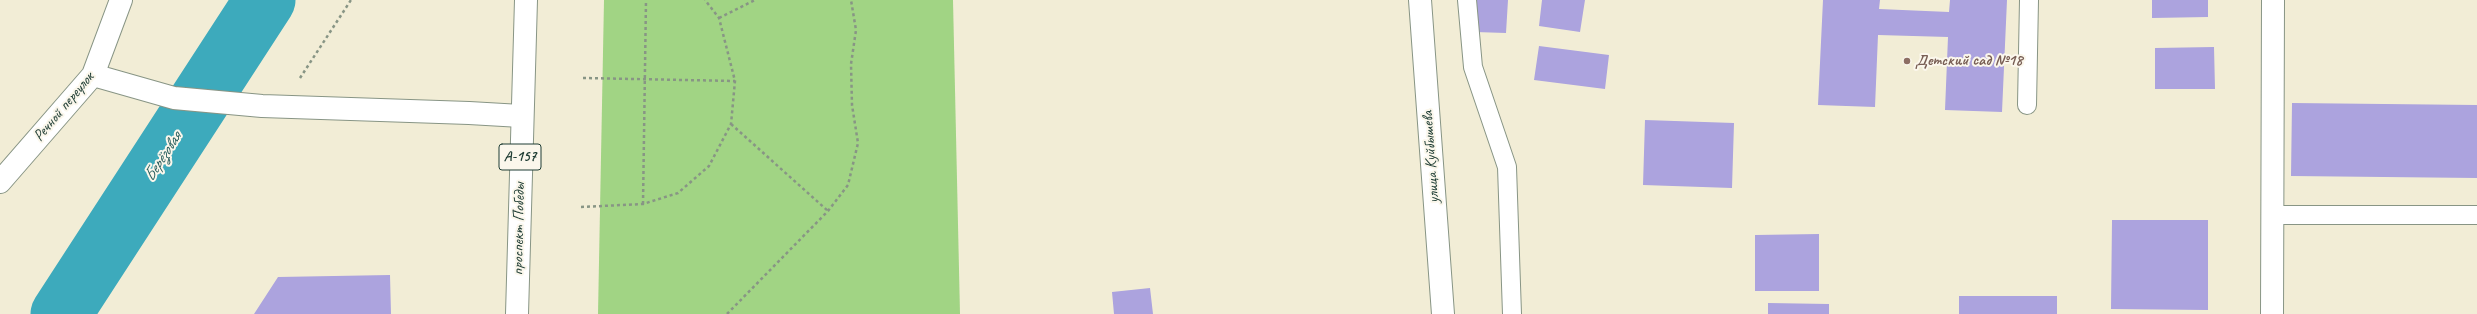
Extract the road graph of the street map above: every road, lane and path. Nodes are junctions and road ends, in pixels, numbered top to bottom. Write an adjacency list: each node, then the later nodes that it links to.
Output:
1 (121, 0): 13 (street, Речной переулок)
2 (351, 0): 18 (path)
3 (526, 0): 19 (street, проспект Победы / А-157)
4 (646, 0): 15 (path)
5 (705, 0): 12 (path)
6 (755, 0): 12 (path)
7 (852, 0): 24 (path)
8 (1420, 0): 29 (street, улица Куйбышева)
9 (1467, 0): 30 (lane)
10 (2029, 0): 17 (lane)
11 (2273, 0): 25 (street)
12 (719, 18): 16 (path)
13 (93, 75): 18 (street); 21 (street, Речной переулок)
14 (583, 78): 15 (path)
15 (644, 80): 16 (path); 22 (path)
16 (735, 81): 20 (path)
17 (2027, 105)
18 (272, 107): 19 (street)
19 (521, 116): 27 (street, проспект Победы / А-157)
20 (732, 124): 22 (path); 24 (path)
21 (0, 182)
22 (643, 204): 23 (path)
23 (581, 207)
24 (828, 211): 28 (path)
25 (2272, 215): 26 (lane); 31 (street)
26 (2477, 215)
27 (517, 314)
28 (727, 314)
29 (1443, 314)
30 (1512, 314)
31 (2272, 314)

